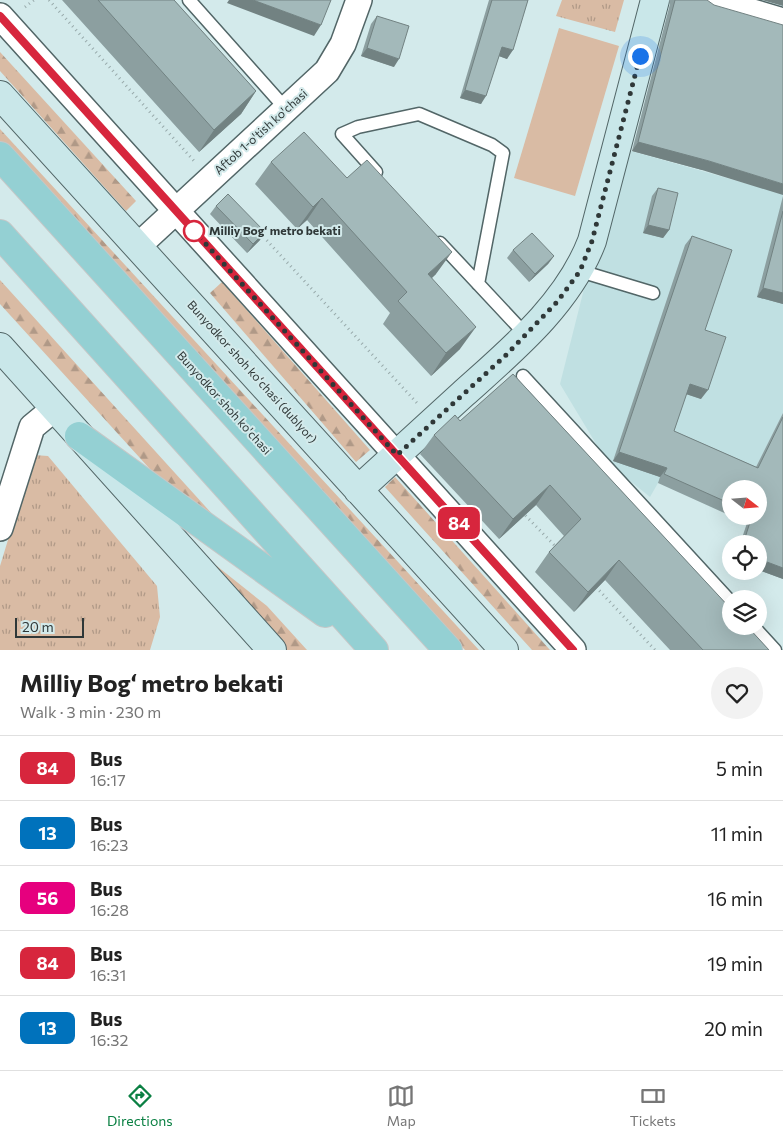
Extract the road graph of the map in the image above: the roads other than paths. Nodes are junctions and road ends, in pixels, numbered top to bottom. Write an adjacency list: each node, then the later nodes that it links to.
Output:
1 (189, 0): 8 (lane)
2 (359, 0): 8 (street, Aftob 1-o'tish ko'chasi)
3 (655, 0): 15 (street)
4 (712, 0): 6 (street)
5 (10, 14): 11 (street)
6 (783, 21)
7 (0, 95): 14 (street, Bunyodkor shoh koʻchasi (dublyor))
8 (286, 109): 11 (street, Aftob 1-o'tish ko'chasi)
9 (0, 156): 30 (main road, Bunyodkor shoh ko'chasi)
10 (387, 184): 16 (lane)
11 (176, 210): 14 (street, Aftob 1-o'tish ko'chasi); 23 (street)
12 (0, 234): 28 (main road)
13 (432, 234): 16 (lane)
14 (138, 246): 24 (street, Bunyodkor shoh koʻchasi (dublyor))
15 (580, 271): 17 (lane); 18 (street)
16 (478, 284): 18 (lane)
17 (653, 293)
18 (526, 335): 23 (street)
19 (1, 351): 21 (street)
20 (524, 376): 26 (lane)
21 (54, 408): 22 (street); 25 (street)
22 (79, 436): 28 (main road); 29 (street)
23 (397, 455): 24 (street); 32 (street)
24 (358, 490): 31 (street, Bunyodkor shoh koʻchasi (dublyor))
25 (0, 528)
26 (722, 592)
27 (761, 635): 33 (lane)
28 (372, 647)
29 (272, 650)
30 (448, 650)
31 (504, 650)
32 (573, 650)
33 (775, 650)

